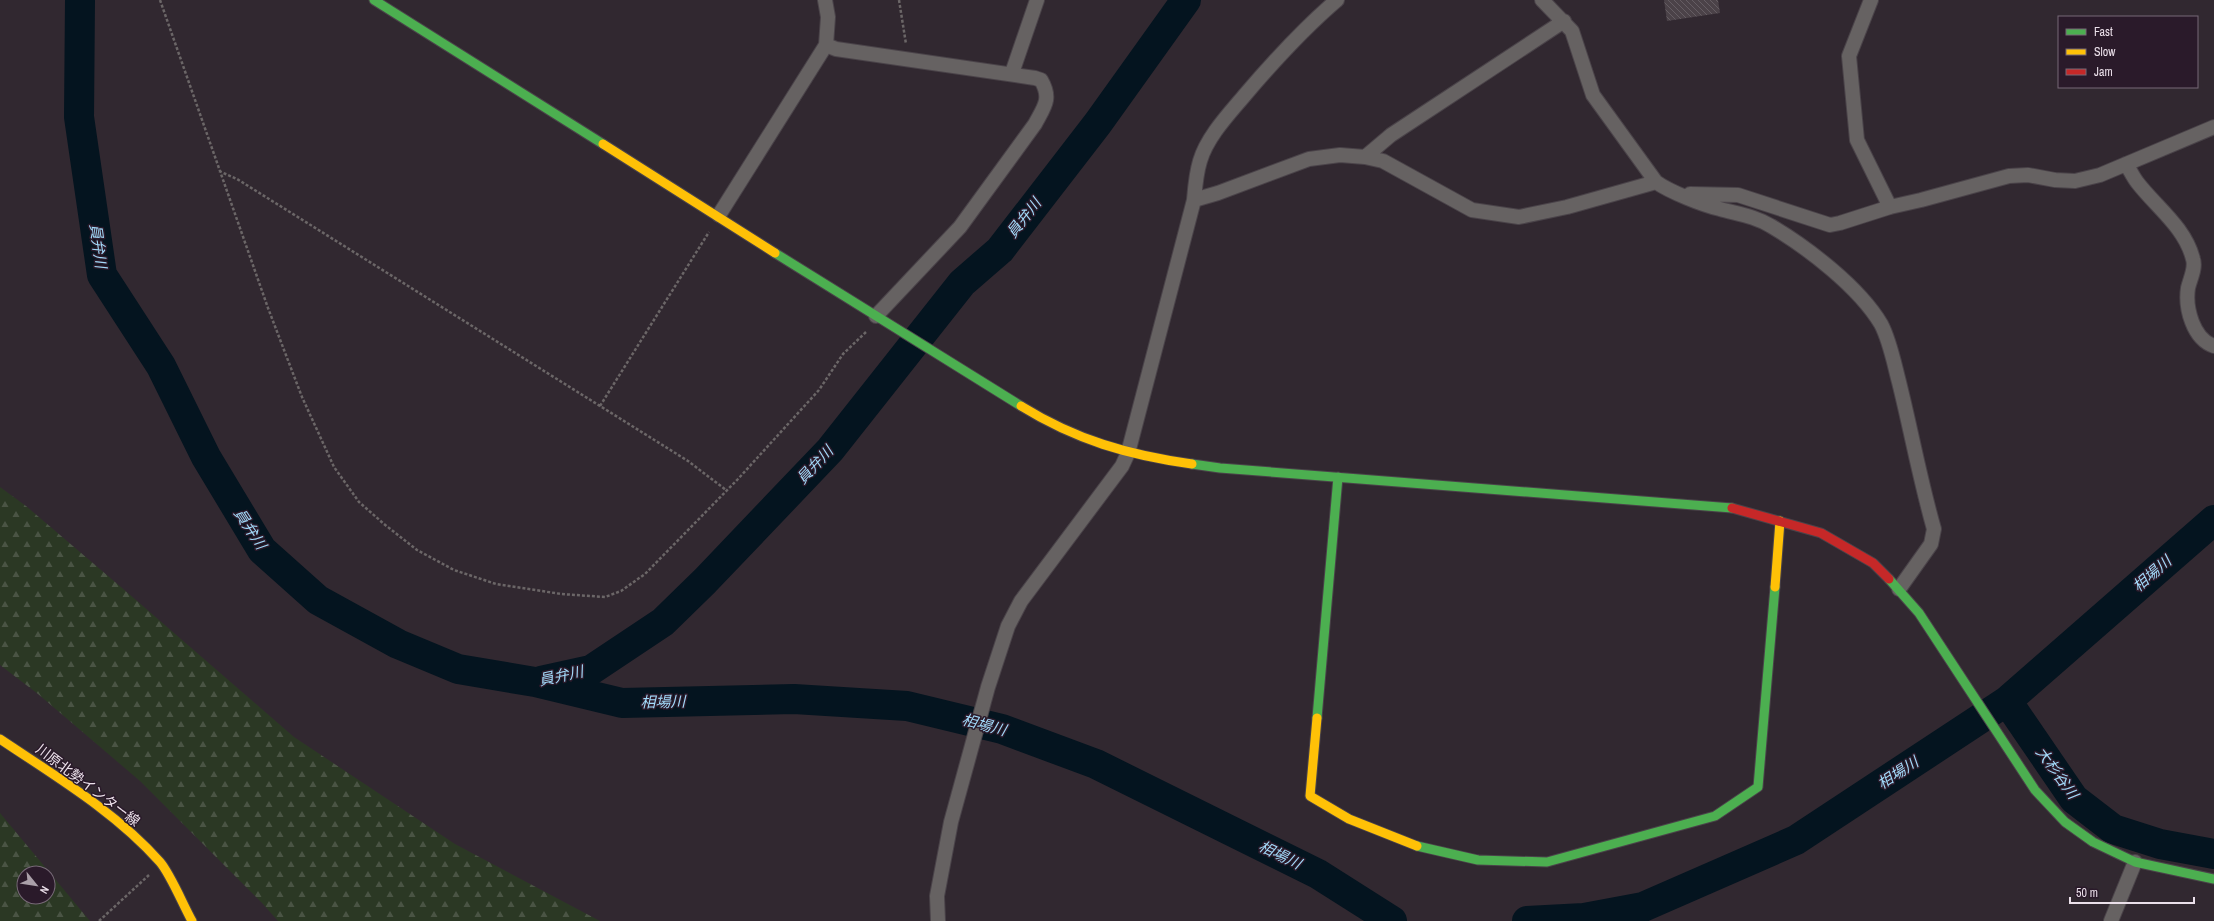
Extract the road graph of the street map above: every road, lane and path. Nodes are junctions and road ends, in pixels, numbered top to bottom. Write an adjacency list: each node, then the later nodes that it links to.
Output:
1 (160, 0): 16 (path)
2 (374, 0): 21 (street)
3 (825, 0): 10 (street)
4 (899, 0): 11 (path)
5 (1038, 0): 12 (street)
6 (1337, 0): 19 (street)
7 (1542, 0): 9 (street)
8 (1871, 0): 20 (street)
9 (1564, 21): 14 (street); 17 (street)
10 (826, 45): 11 (street); 21 (street)
11 (909, 58): 12 (street)
12 (1012, 73): 22 (street)
13 (2214, 127): 15 (street)
14 (1365, 157): 17 (street); 19 (street)
15 (2126, 164): 20 (street); 23 (street)
16 (219, 171): 24 (path); 27 (path)
17 (1656, 182): 18 (street)
18 (1682, 194): 20 (street); 29 (street)
19 (1194, 200): 25 (street)
20 (1890, 207)
21 (719, 215): 22 (street); 24 (path)
22 (879, 318): 25 (street); 27 (path)
23 (2214, 346)
24 (600, 406): 27 (path)
25 (1128, 453): 26 (street); 36 (street)
26 (1338, 477): 28 (street); 28 (street)
27 (726, 490)
28 (1780, 520): 29 (street)
29 (1899, 589): 31 (street)
30 (0, 739): 32 (street, 川原北勢インター線)
31 (2135, 862): 33 (street); 37 (street)
32 (161, 863): 34 (path); 35 (street, 川原北勢インター線)
33 (2214, 879)
34 (99, 921)
35 (192, 921)
36 (938, 921)
37 (2111, 921)

